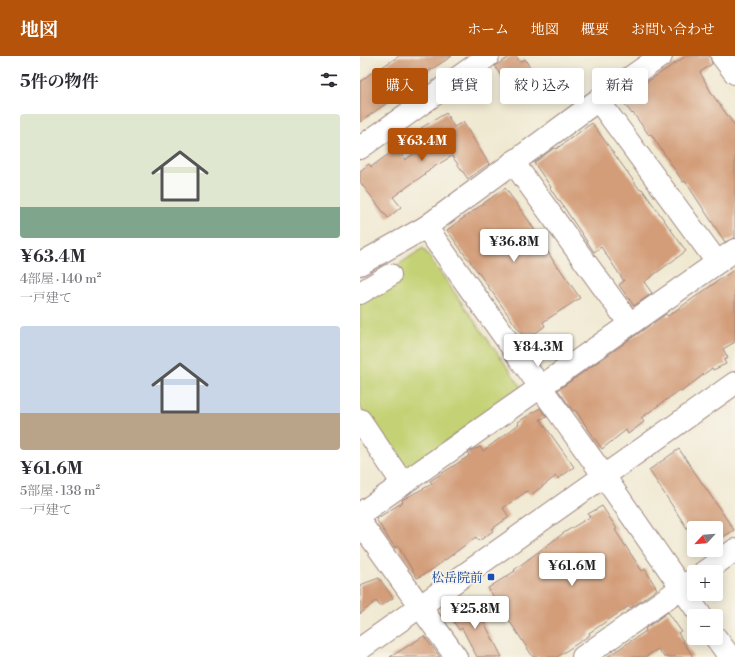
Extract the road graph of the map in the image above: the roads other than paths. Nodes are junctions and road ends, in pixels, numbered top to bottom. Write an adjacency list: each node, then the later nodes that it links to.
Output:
1 (488, 56): 8 (street)
2 (661, 56): 4 (street)
3 (722, 56): 5 (street)
4 (644, 68)
5 (735, 73)
6 (593, 104): 9 (street)
7 (601, 104): 12 (street)
8 (360, 148)
9 (513, 162): 10 (street); 16 (street)
10 (426, 226): 13 (street); 18 (street)
11 (735, 250): 12 (street)
12 (717, 262): 16 (street)
13 (360, 264)
14 (390, 275): 15 (street)
15 (360, 293)
16 (630, 324): 18 (street)
17 (735, 383): 20 (street)
18 (540, 388): 20 (street); 21 (street)
19 (360, 420): 21 (street)
20 (604, 476): 26 (street); 27 (street)
21 (404, 484): 22 (street)
22 (360, 514)
23 (360, 522): 27 (street)
24 (735, 550): 25 (street)
25 (714, 565)
26 (687, 584): 31 (street)
27 (420, 606): 29 (street); 30 (street)
28 (721, 645): 32 (street)
29 (360, 648)
30 (456, 657)
31 (583, 657)
32 (730, 657)

